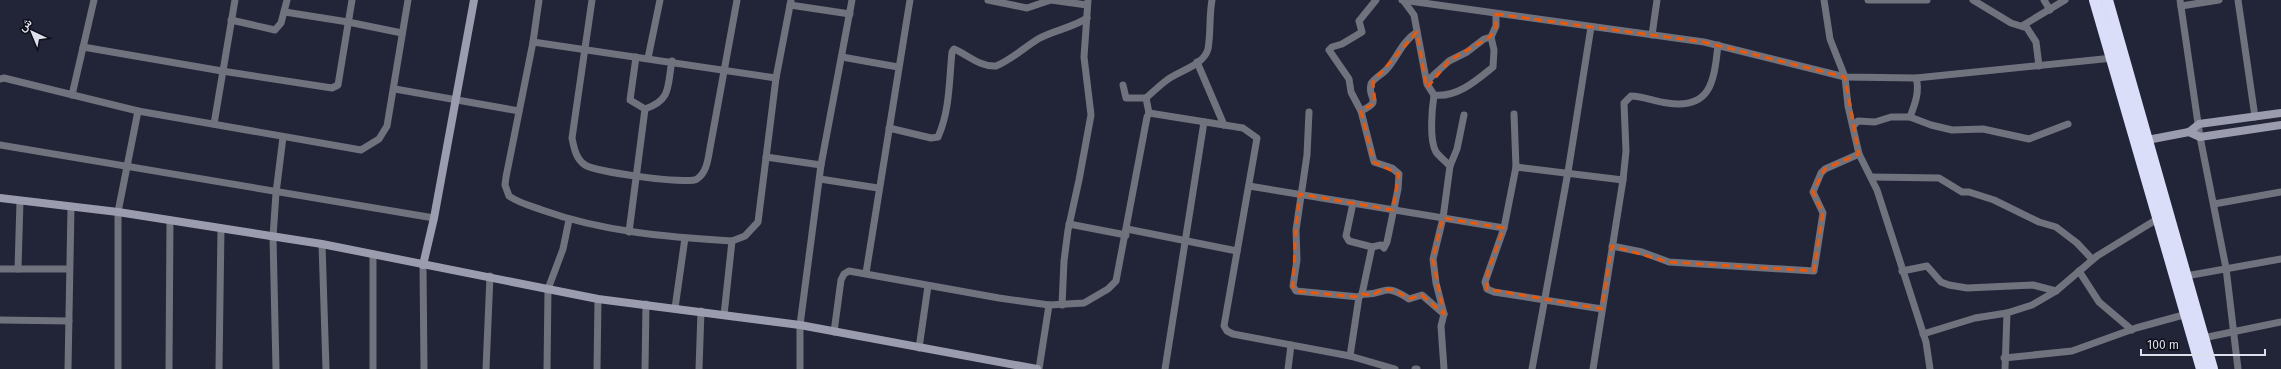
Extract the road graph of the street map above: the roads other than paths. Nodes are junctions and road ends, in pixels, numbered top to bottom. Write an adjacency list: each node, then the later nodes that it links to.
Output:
1 (94, 0): 46 (street)
2 (235, 0): 36 (street)
3 (287, 0): 32 (street)
4 (352, 0): 37 (street)
5 (408, 0): 41 (street)
6 (474, 0): 69 (street)
7 (539, 0): 44 (street)
8 (592, 0): 47 (street)
9 (660, 0): 51 (street)
10 (737, 0): 57 (street)
11 (852, 0): 33 (street)
12 (910, 0): 56 (street)
13 (988, 0): 28 (street)
14 (1212, 0): 54 (street)
15 (1376, 0): 73 (street)
16 (1403, 0): 34 (street); 40 (street)
17 (1657, 0): 42 (street)
18 (1824, 0): 59 (street)
19 (1868, 0): 20 (street)
20 (1927, 0)
21 (1973, 0): 38 (street)
22 (2044, 0): 31 (street)
23 (2065, 0): 31 (street)
24 (2094, 0): 52 (highway)
25 (2106, 0): 48 (highway)
26 (2219, 0): 30 (street)
27 (2238, 0): 80 (street)
28 (1088, 2): 35 (street)
29 (791, 3): 33 (street); 60 (street)
30 (2180, 3): 84 (street)
31 (2050, 10): 38 (street)
32 (285, 12): 36 (street); 37 (street)
33 (850, 14): 50 (street)
34 (1496, 14): 39 (street); 43 (street)
35 (1087, 18): 88 (street); 122 (street)
36 (231, 20): 58 (street)
37 (348, 22): 41 (street); 58 (street)
38 (2022, 26): 55 (street)
39 (1591, 27): 42 (street); 100 (street)
40 (1417, 32): 63 (street); 73 (street)
41 (402, 33): 65 (street)
42 (1652, 35): 45 (street)
43 (1491, 37): 63 (street); 66 (street)
44 (533, 42): 47 (street); 72 (street)
45 (1718, 45): 59 (street); 104 (street)
46 (82, 47): 58 (street); 67 (street)
47 (584, 49): 49 (street); 101 (street)
48 (2123, 56): 52 (street); 92 (highway)
49 (636, 57): 51 (street); 70 (street)
50 (842, 57): 56 (street); 96 (street)
51 (648, 58): 53 (street)
52 (2110, 58): 55 (street); 92 (highway)
53 (672, 61): 57 (street); 70 (street)
54 (1197, 62): 68 (street); 85 (street)
55 (2039, 66): 61 (street)
56 (898, 67): 88 (street)
57 (723, 71): 60 (street); 101 (street)
58 (222, 72): 82 (street)
59 (1845, 77): 61 (street); 87 (street)
60 (776, 78): 95 (street)
61 (1916, 78): 79 (street)
62 (0, 79): 67 (street)
63 (1427, 81): 66 (street)
64 (1123, 85): 68 (street)
65 (395, 89): 69 (street); 90 (street)
66 (1434, 94): 97 (street)
67 (72, 95): 71 (street)
68 (1146, 98): 75 (street)
69 (455, 101): 72 (street); 117 (street)
70 (645, 108): 101 (street)
71 (138, 111): 82 (street); 98 (street)
72 (519, 111): 121 (street)
73 (1361, 111): 115 (street)
74 (1309, 112): 109 (street)
75 (1149, 113): 81 (street); 126 (street)
76 (2281, 113): 80 (street)
77 (1514, 114): 99 (street)
78 (1464, 115): 97 (street)
79 (1910, 117): 83 (street); 87 (street)
80 (2255, 117): 84 (street)
81 (1204, 122): 85 (street); 130 (street)
82 (214, 124): 90 (street)
83 (2068, 124)
84 (2199, 124): 89 (street); 91 (street)
85 (1224, 125): 105 (street)
86 (2281, 125): 91 (street)
87 (1854, 126): 94 (street)
88 (889, 128): 106 (street)
89 (2189, 132): 91 (street); 92 (street)
90 (283, 137): 107 (street)
91 (2200, 137): 113 (street)
92 (2140, 142): 119 (highway); 147 (highway)
93 (0, 145): 98 (street)
94 (1859, 154): 102 (street); 132 (street)
95 (766, 157): 96 (street); 129 (street)
96 (821, 165): 103 (street)
97 (1450, 166): 118 (street)
98 (127, 167): 107 (street); 116 (street)
99 (1516, 167): 100 (street); 124 (street)
100 (1568, 172): 104 (street); 153 (street)
101 (635, 176): 125 (street)
102 (1871, 177): 136 (street); 143 (street)
103 (820, 178): 106 (street); 167 (street)
104 (1623, 180): 132 (street)
105 (1249, 186): 109 (street); 134 (street)
106 (878, 188): 145 (street)
107 (276, 192): 117 (street); 127 (street)
108 (2281, 192): 113 (street)
109 (1300, 194): 112 (street); 151 (street)
110 (0, 198): 111 (street)
111 (20, 201): 114 (street); 141 (street)
112 (1353, 203): 115 (street); 133 (street)
113 (2214, 204): 139 (street)
114 (71, 207): 116 (street); 142 (street)
115 (1393, 210): 118 (street); 133 (street)
116 (118, 212): 120 (street); 179 (street)
117 (434, 218): 138 (street)
118 (1443, 218): 124 (street); 161 (street)
119 (2159, 218): 136 (street); 164 (highway)
120 (170, 220): 123 (street); 180 (street)
121 (569, 220): 125 (street); 149 (street)
122 (1069, 224): 126 (street); 156 (street)
123 (221, 228): 127 (street); 181 (street)
124 (1504, 228): 153 (street)
125 (629, 232): 128 (street)
126 (1127, 232): 130 (street); 156 (street)
127 (273, 237): 131 (street); 182 (street)
128 (685, 238): 129 (street); 157 (street)
129 (732, 241): 162 (street)
130 (1186, 242): 134 (street); 193 (street)
131 (322, 244): 135 (street); 183 (street)
132 (1612, 246): 158 (street)
133 (1372, 247): 151 (street)
134 (1237, 251): 173 (street)
135 (373, 254): 138 (street); 184 (street)
136 (2092, 259): 144 (street)
137 (2281, 259): 139 (street)
138 (423, 265): 146 (street); 185 (street)
139 (2226, 268): 147 (street); 169 (street)
140 (0, 269): 141 (street)
141 (18, 269): 142 (street)
142 (69, 269): 165 (street)
143 (1902, 271): 150 (street); 171 (street)
144 (2079, 271): 150 (street); 168 (street)
145 (866, 273): 148 (street); 170 (street)
146 (490, 276): 149 (street); 186 (street)
147 (2186, 276): 164 (highway)
148 (928, 286): 155 (street); 174 (street)
149 (548, 290): 152 (street); 187 (street)
150 (2056, 291): 160 (street)
151 (1360, 295): 161 (street); 175 (street)
152 (598, 299): 154 (street); 188 (street)
153 (1544, 300): 158 (street); 197 (street)
154 (646, 304): 157 (street); 189 (street)
155 (1049, 305): 156 (street); 192 (street)
156 (1062, 305)
157 (675, 308): 159 (street)
158 (1602, 309): 198 (street)
159 (701, 311): 162 (street); 190 (street)
160 (2008, 313): 171 (street); 176 (street)
161 (1444, 314): 196 (street)
162 (724, 315): 167 (street)
163 (0, 320): 165 (street)
164 (2192, 320): 168 (street); 172 (highway); 201 (highway)
165 (69, 321): 178 (street)
166 (2281, 322): 169 (street)
167 (800, 325): 170 (street); 191 (street)
168 (2132, 330): 176 (street)
169 (2235, 330): 172 (street); 203 (street)
170 (834, 332): 174 (street)
171 (1923, 334): 199 (street)
172 (2203, 338): 202 (highway)
173 (1291, 345): 175 (street); 194 (street)
174 (918, 348): 177 (street)
175 (1350, 356): 195 (street)
176 (2004, 358): 200 (street)
177 (1008, 366): 192 (street)
178 (68, 369)
179 (118, 369)
180 (169, 369)
181 (219, 369)
182 (276, 369)
183 (326, 369)
184 (373, 369)
185 (424, 369)
186 (486, 369)
187 (548, 369)
188 (597, 369)
189 (645, 369)
190 (699, 369)
191 (800, 369)
192 (1038, 369)
193 (1165, 369)
194 (1288, 369)
195 (1395, 369)
196 (1444, 369)
197 (1532, 369)
198 (1593, 369)
199 (1930, 369)
200 (2005, 369)
201 (2202, 369)
202 (2212, 369)
203 (2238, 369)

